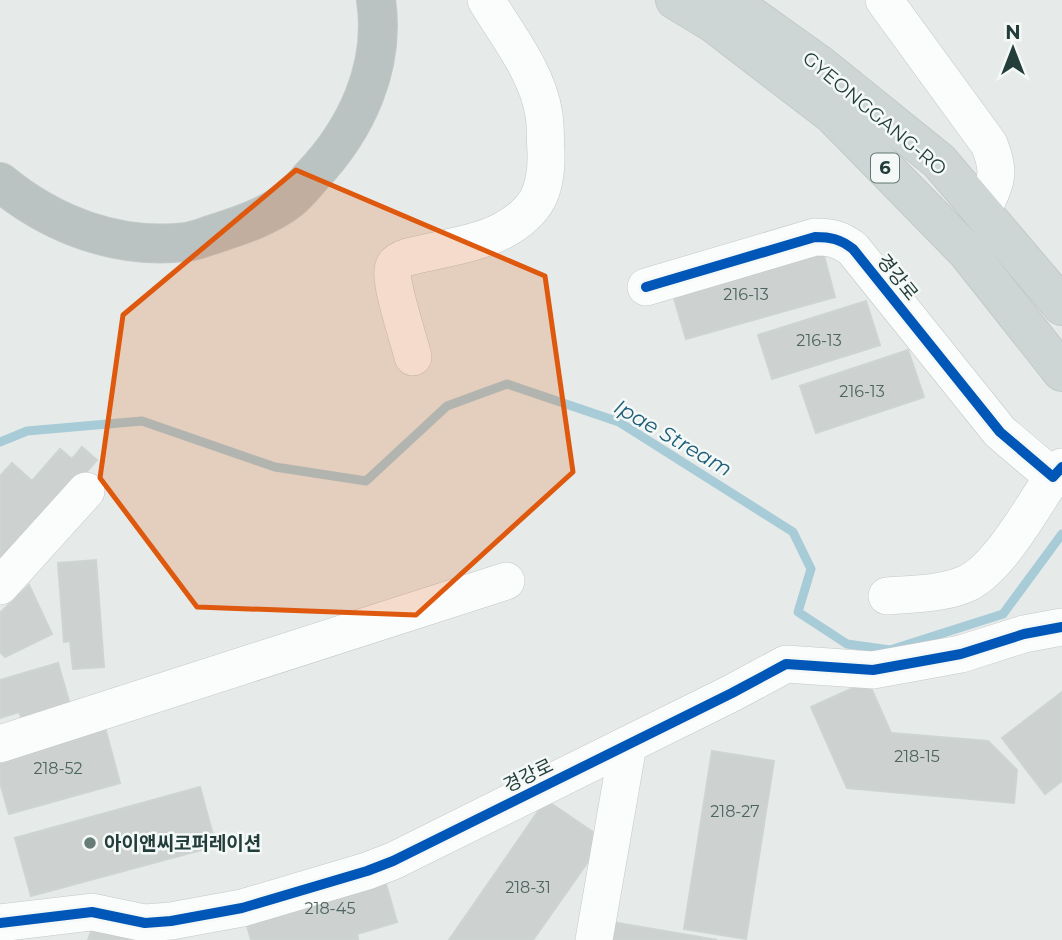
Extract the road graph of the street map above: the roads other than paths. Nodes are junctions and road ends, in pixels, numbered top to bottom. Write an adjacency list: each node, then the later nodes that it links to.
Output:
1 (376, 0): 6 (highway)
2 (486, 0): 10 (street)
3 (675, 0): 11 (main road, GYEONGGANG-RO / 6)
4 (729, 0): 7 (main road, GYEONGGANG-RO / 6)
5 (884, 0): 7 (street)
6 (0, 182)
7 (982, 212): 9 (main road, GYEONGGANG-RO / 6)
8 (646, 287): 12 (street, 경강로)
9 (1062, 306)
10 (413, 357)
11 (1062, 372)
12 (1057, 472): 16 (street, 경강로)
13 (86, 491): 15 (street)
14 (506, 581): 18 (street)
15 (0, 586)
16 (887, 596)
17 (1062, 627): 19 (street, 경강로)
18 (0, 744)
19 (628, 745): 20 (street, 경강로); 21 (street)
20 (0, 923)
21 (594, 940)

